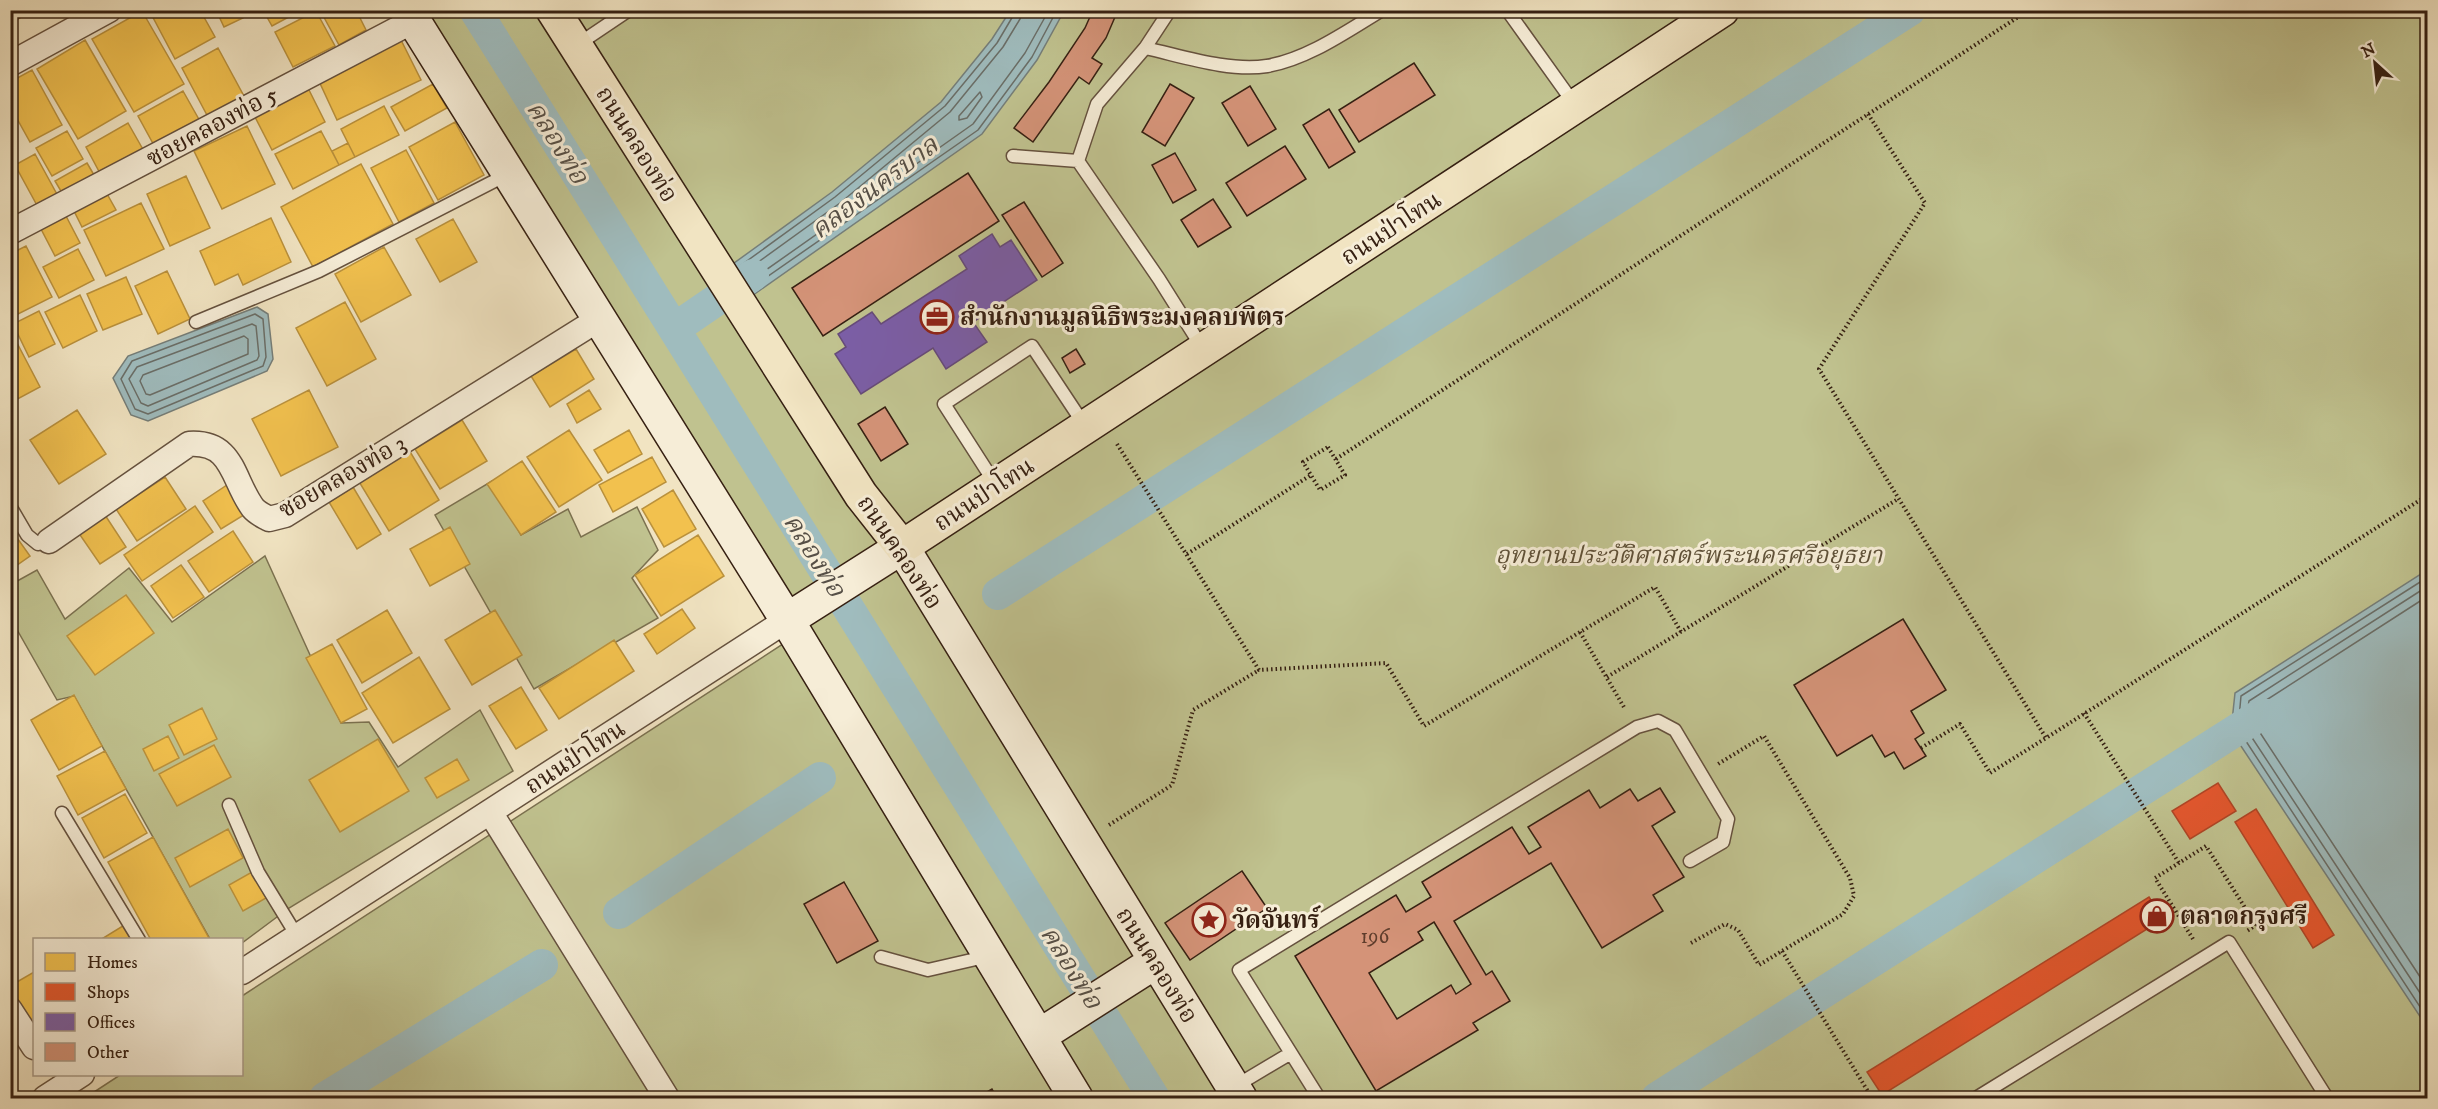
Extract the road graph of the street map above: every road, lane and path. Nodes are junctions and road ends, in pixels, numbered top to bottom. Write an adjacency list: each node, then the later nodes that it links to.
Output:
1 (109, 10): 12 (street)
2 (553, 10): 10 (main road, ถนนคลองท่อ)
3 (629, 10): 10 (lane)
4 (1172, 10): 11 (lane)
5 (1382, 10): 11 (lane)
6 (1506, 10): 13 (lane)
7 (1722, 10): 13 (main road, ถนนป่าโทน)
8 (2029, 10): 14 (path)
9 (410, 16): 17 (street); 18 (street, ซอยคลองท่อ 5)
10 (575, 46): 32 (main road, ถนนคลองท่อ)
11 (1145, 48): 16 (lane)
12 (10, 64)
13 (1576, 106): 21 (main road, ถนนป่าโทน)
14 (1868, 114): 23 (path); 28 (path)
15 (1013, 156): 16 (lane)
16 (1078, 161): 21 (lane)
17 (509, 173): 19 (street); 20 (lane)
18 (10, 232)
19 (599, 318): 30 (street, ซอยคลองท่อ 3); 33 (street)
20 (196, 322)
21 (1204, 350): 22 (main road, ถนนป่าโทน)
22 (1086, 428): 26 (main road, ถนนป่าโทน); 26 (lane)
23 (1336, 459): 25 (path); 25 (path)
24 (1136, 474): 31 (path)
25 (1311, 475): 31 (path)
26 (996, 486): 32 (main road, ถนนป่าโทน)
27 (2427, 495): 38 (path)
28 (1898, 499): 35 (path); 40 (path)
29 (10, 506): 30 (lane)
30 (49, 541)
31 (1187, 554): 36 (path)
32 (889, 556): 33 (street, ถนนป่าโทน); 46 (street, ถนนคลองท่อ)
33 (794, 616): 44 (street, ถนนป่าโทน); 54 (street)
34 (1580, 632): 35 (path); 36 (path); 37 (path)
35 (1681, 632): 37 (path)
36 (1259, 670): 46 (path)
37 (1607, 678): 39 (path)
38 (2084, 713): 40 (path); 48 (path)
39 (1636, 727): 42 (lane); 62 (lane)
40 (2046, 738): 41 (path)
41 (1921, 748)
42 (1701, 774): 47 (lane); 53 (path)
43 (229, 806): 49 (lane)
44 (490, 812): 49 (street, ถนนป่าโทน); 67 (street)
45 (62, 813): 50 (lane)
46 (1082, 842): 57 (street, ถนนคลองท่อ)
47 (1690, 861)
48 (2179, 863): 51 (path); 56 (path)
49 (297, 936): 58 (street, ถนนป่าโทน)
50 (137, 938)
51 (2229, 942): 56 (lane); 71 (lane)
52 (1691, 943): 53 (path)
53 (1782, 951): 69 (path)
54 (990, 956): 55 (lane); 60 (street)
55 (881, 957)
56 (2204, 957): 70 (lane)
57 (1147, 968): 60 (street); 65 (street, ถนนคลองท่อ)
58 (243, 971)
59 (10, 1010): 61 (street)
60 (1046, 1031): 66 (street)
61 (33, 1045)
62 (1291, 1053): 65 (lane); 68 (lane)
63 (79, 1076): 64 (street)
64 (56, 1090)
65 (1237, 1093)
66 (1071, 1097)
67 (667, 1098)
68 (1319, 1098)
69 (1872, 1098)
70 (1976, 1098)
71 (2326, 1098)

